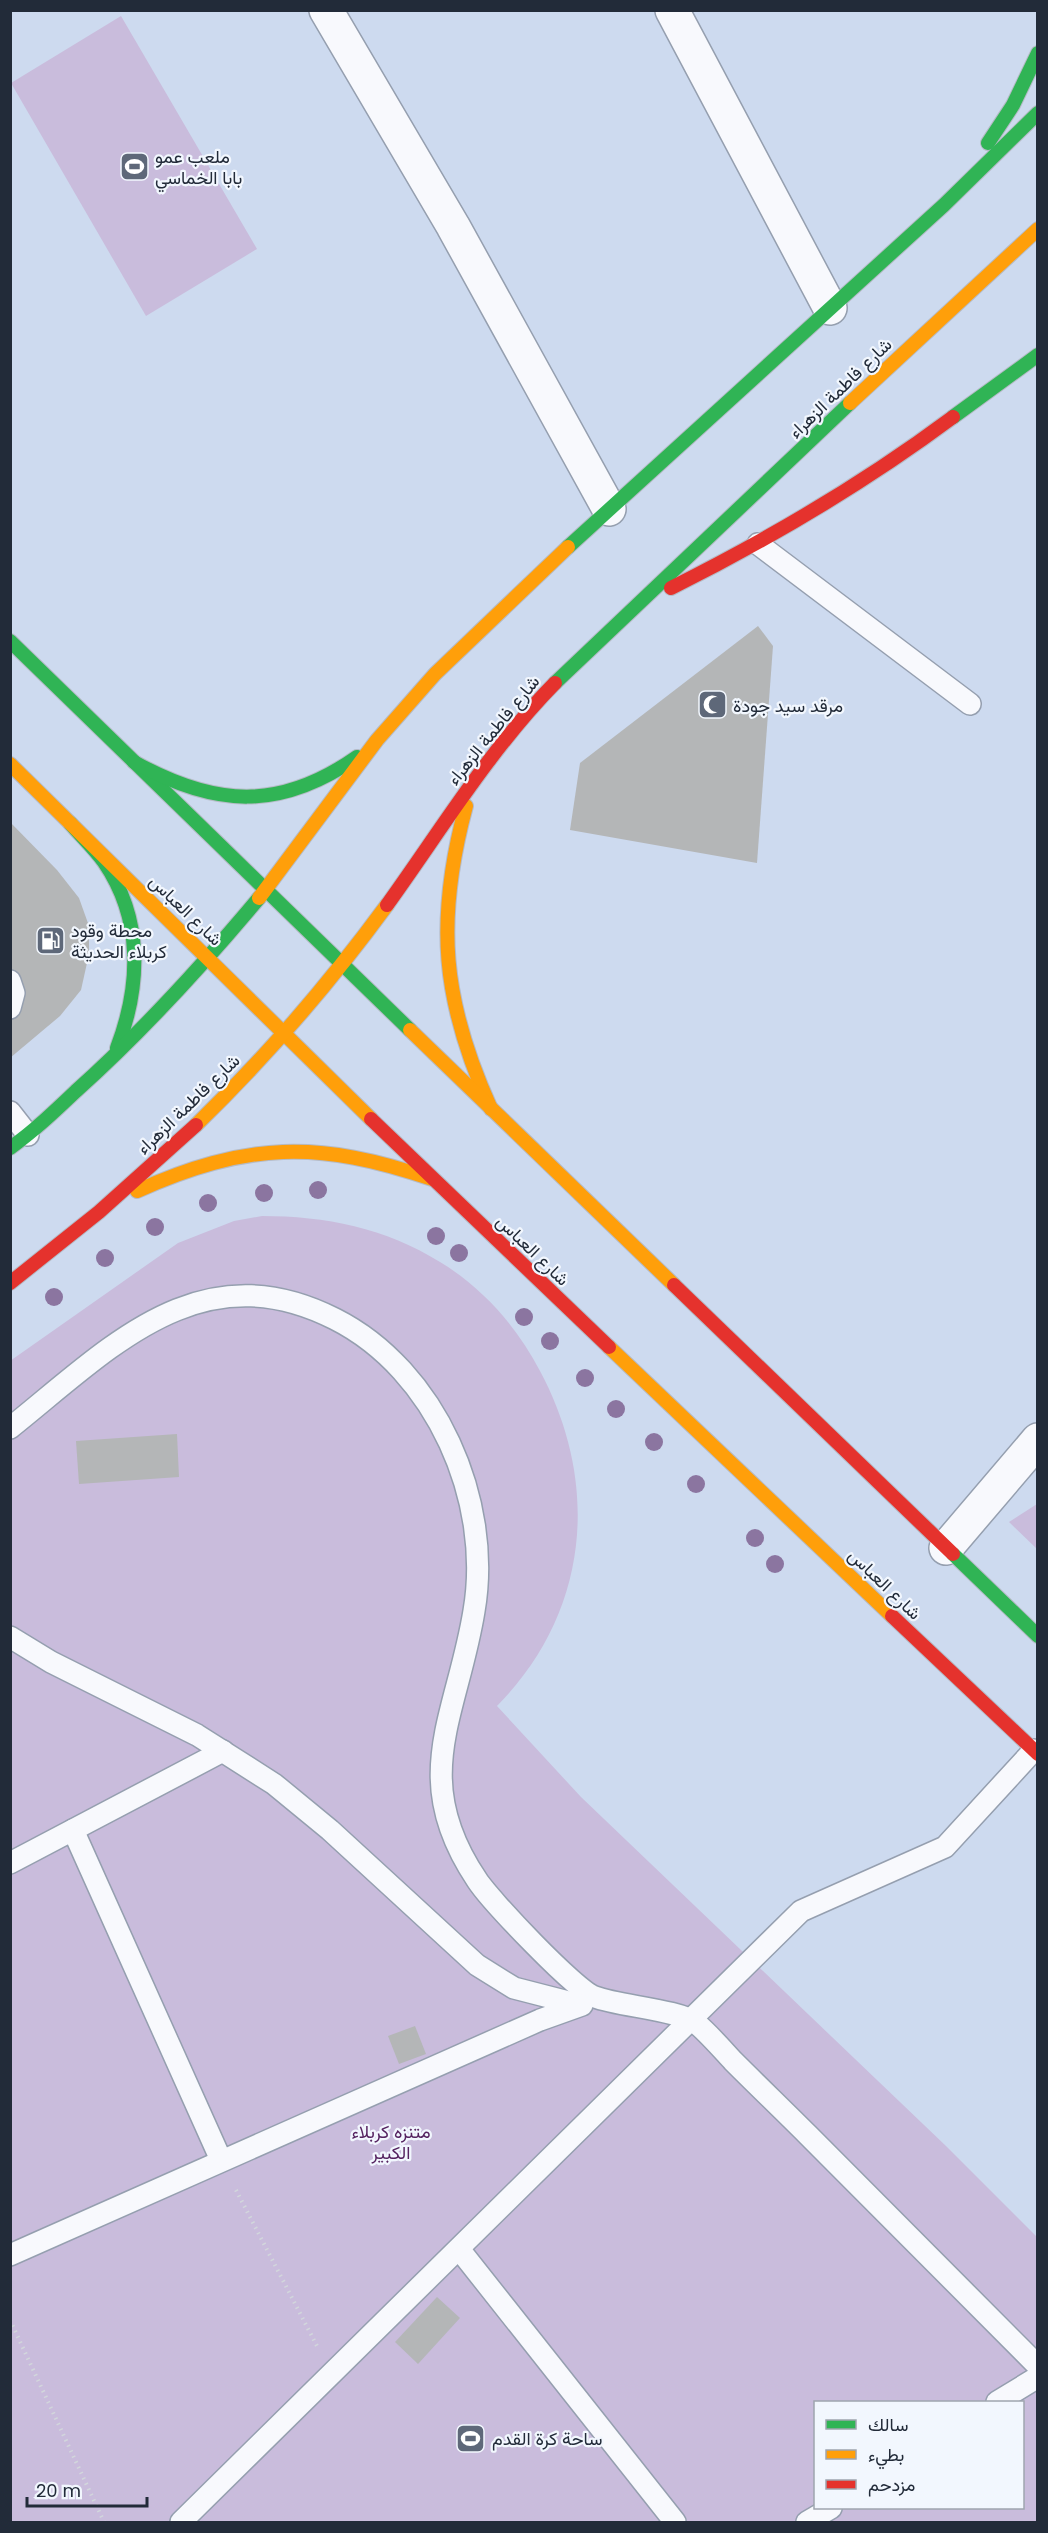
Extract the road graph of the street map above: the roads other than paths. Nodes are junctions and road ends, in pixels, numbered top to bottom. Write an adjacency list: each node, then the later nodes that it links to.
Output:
1 (326, 10): 9 (street)
2 (672, 10): 7 (street)
3 (1038, 53): 5 (main road)
4 (1038, 113): 5 (main road)
5 (944, 205): 7 (main road)
6 (1038, 229): 11 (main road, شارع فاطمة الزهراء)
7 (830, 308): 9 (main road)
8 (1038, 356): 10 (main road)
9 (609, 509): 14 (main road)
10 (758, 544): 11 (main road); 13 (lane)
11 (640, 604): 17 (main road, شارع فاطمة الزهراء)
12 (10, 641): 15 (main road)
13 (970, 704)
14 (377, 740): 15 (main road); 19 (main road)
15 (134, 762): 19 (main road)
16 (10, 764): 18 (main road, شارع العباس)
17 (476, 777): 21 (main road, شارع فاطمة الزهراء); 26 (main road)
18 (70, 823): 20 (main road, شارع العباس); 25 (main road)
19 (265, 891): 20 (main road); 21 (main road)
20 (209, 958): 24 (main road, شارع العباس); 25 (main road)
21 (342, 965): 24 (main road, شارع فاطمة الزهراء); 26 (main road)
22 (10, 981): 23 (lane)
23 (10, 1008)
24 (284, 1033): 30 (main road, شارع العباس); 31 (main road, شارع فاطمة الزهراء)
25 (113, 1058): 28 (main road)
26 (491, 1109): 35 (main road)
27 (10, 1112): 28 (lane)
28 (28, 1134): 29 (main road)
29 (10, 1148)
30 (432, 1179): 31 (main road); 39 (main road, شارع العباس)
31 (74, 1235): 32 (main road, شارع فاطمة الزهراء)
32 (10, 1283)
33 (10, 1428): 42 (lane)
34 (1038, 1440): 35 (street)
35 (946, 1548): 36 (main road)
36 (1038, 1636)
37 (10, 1637): 38 (lane)
38 (223, 1751): 40 (lane); 43 (lane)
39 (1036, 1752): 44 (lane)
40 (73, 1830): 41 (lane); 45 (lane)
41 (10, 1863)
42 (609, 2001): 43 (lane); 44 (lane)
43 (580, 2005): 45 (lane)
44 (692, 2019): 46 (lane); 48 (lane)
45 (221, 2160): 47 (lane)
46 (459, 2249): 52 (lane); 53 (lane)
47 (10, 2255)
48 (1038, 2366)
49 (1038, 2377): 50 (lane)
50 (1000, 2401)
51 (829, 2509): 54 (lane)
52 (182, 2523)
53 (675, 2523)
54 (807, 2523)

